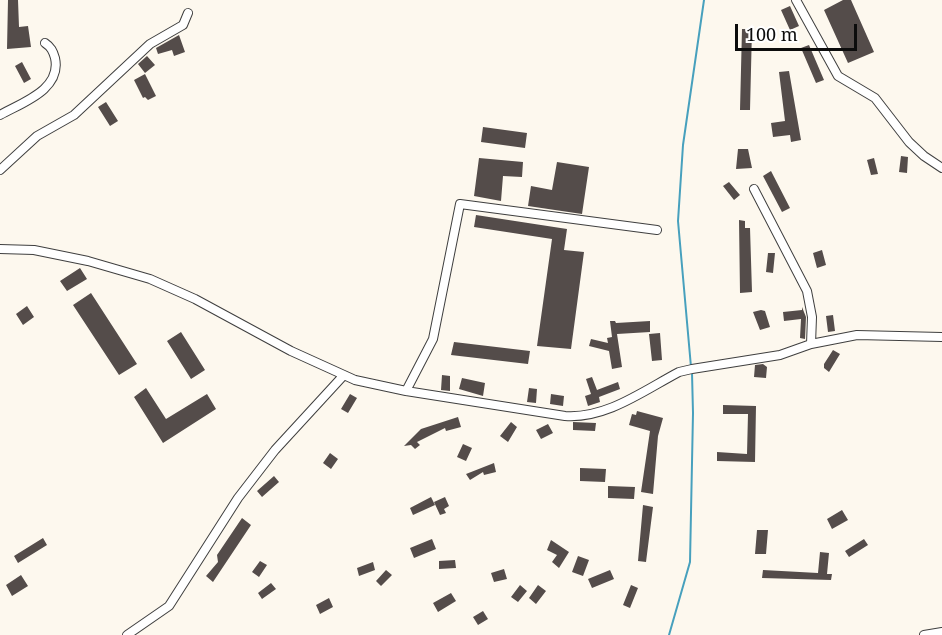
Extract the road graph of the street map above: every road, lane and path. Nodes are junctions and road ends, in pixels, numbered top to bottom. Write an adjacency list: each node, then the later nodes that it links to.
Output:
1 (796, 0): 5 (street)
2 (188, 13): 6 (street)
3 (45, 43): 4 (street)
4 (0, 115)
5 (942, 168)
6 (0, 170)
7 (754, 189): 11 (street)
8 (657, 230): 13 (street)
9 (0, 249): 12 (street)
10 (942, 337): 11 (street)
11 (811, 344): 13 (street)
12 (343, 376): 13 (street); 15 (street)
13 (406, 391)
14 (942, 632): 16 (street)
15 (127, 635)
16 (924, 635)

